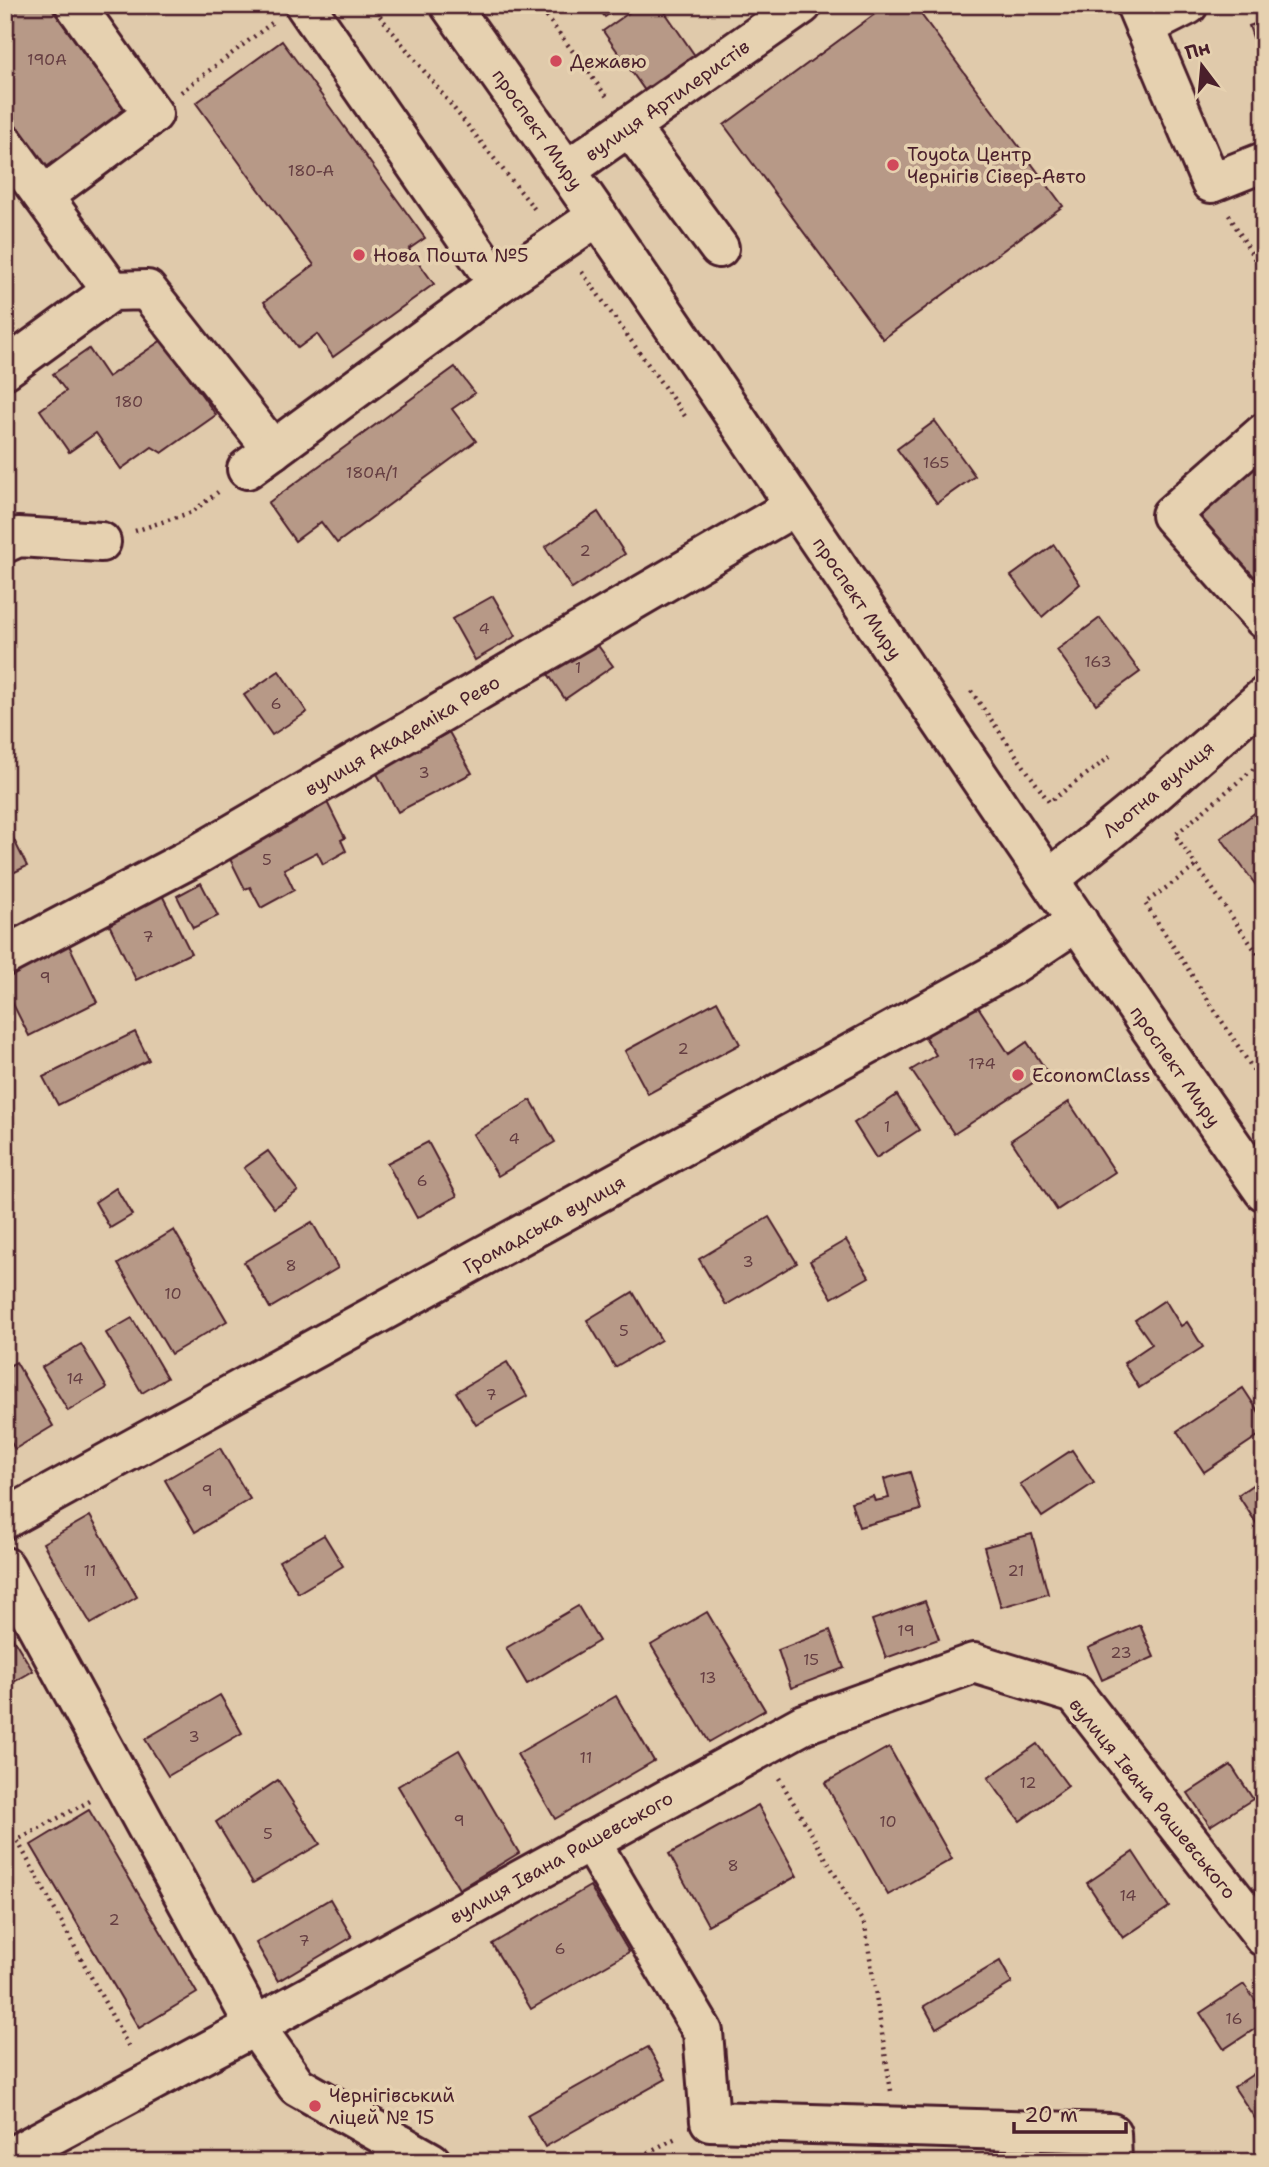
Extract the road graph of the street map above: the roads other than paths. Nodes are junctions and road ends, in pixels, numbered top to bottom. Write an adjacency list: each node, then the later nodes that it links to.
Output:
1 (75, 5): 11 (street)
2 (450, 5): 10 (street, проспект Миру)
3 (802, 5): 7 (street, вулиця Артилеристів)
4 (1188, 5): 6 (street)
5 (290, 14): 14 (street)
6 (1141, 16): 9 (street)
7 (629, 126): 10 (street, вулиця Артилеристів); 13 (street)
8 (5, 144): 11 (street)
9 (1264, 162)
10 (567, 170): 12 (street, проспект Миру)
11 (43, 197): 15 (street)
12 (598, 216): 14 (street); 18 (street, проспект Миру)
13 (719, 248)
14 (498, 284): 15 (street)
15 (112, 291): 16 (street)
16 (5, 369)
17 (1264, 433): 21 (street)
18 (795, 506): 23 (street, проспект Миру); 25 (street, вулиця Академіка Рево)
19 (9, 533): 20 (street)
20 (101, 542)
21 (1264, 619)
22 (1264, 697): 23 (street, Льотна вулиця)
23 (1050, 879): 24 (street, проспект Миру)
24 (1078, 921): 26 (street, проспект Миру); 27 (street, Громадська вулиця)
25 (5, 956)
26 (1264, 1191)
27 (5, 1519)
28 (5, 1567): 31 (street)
29 (590, 1841): 30 (street, вулиця Івана Рашевського); 31 (street, вулиця Івана Рашевського); 34 (street)
30 (1264, 1937)
31 (256, 2025): 32 (street); 33 (street, вулиця Івана Рашевського)
32 (408, 2156)
33 (5, 2160)
34 (1112, 2162)

